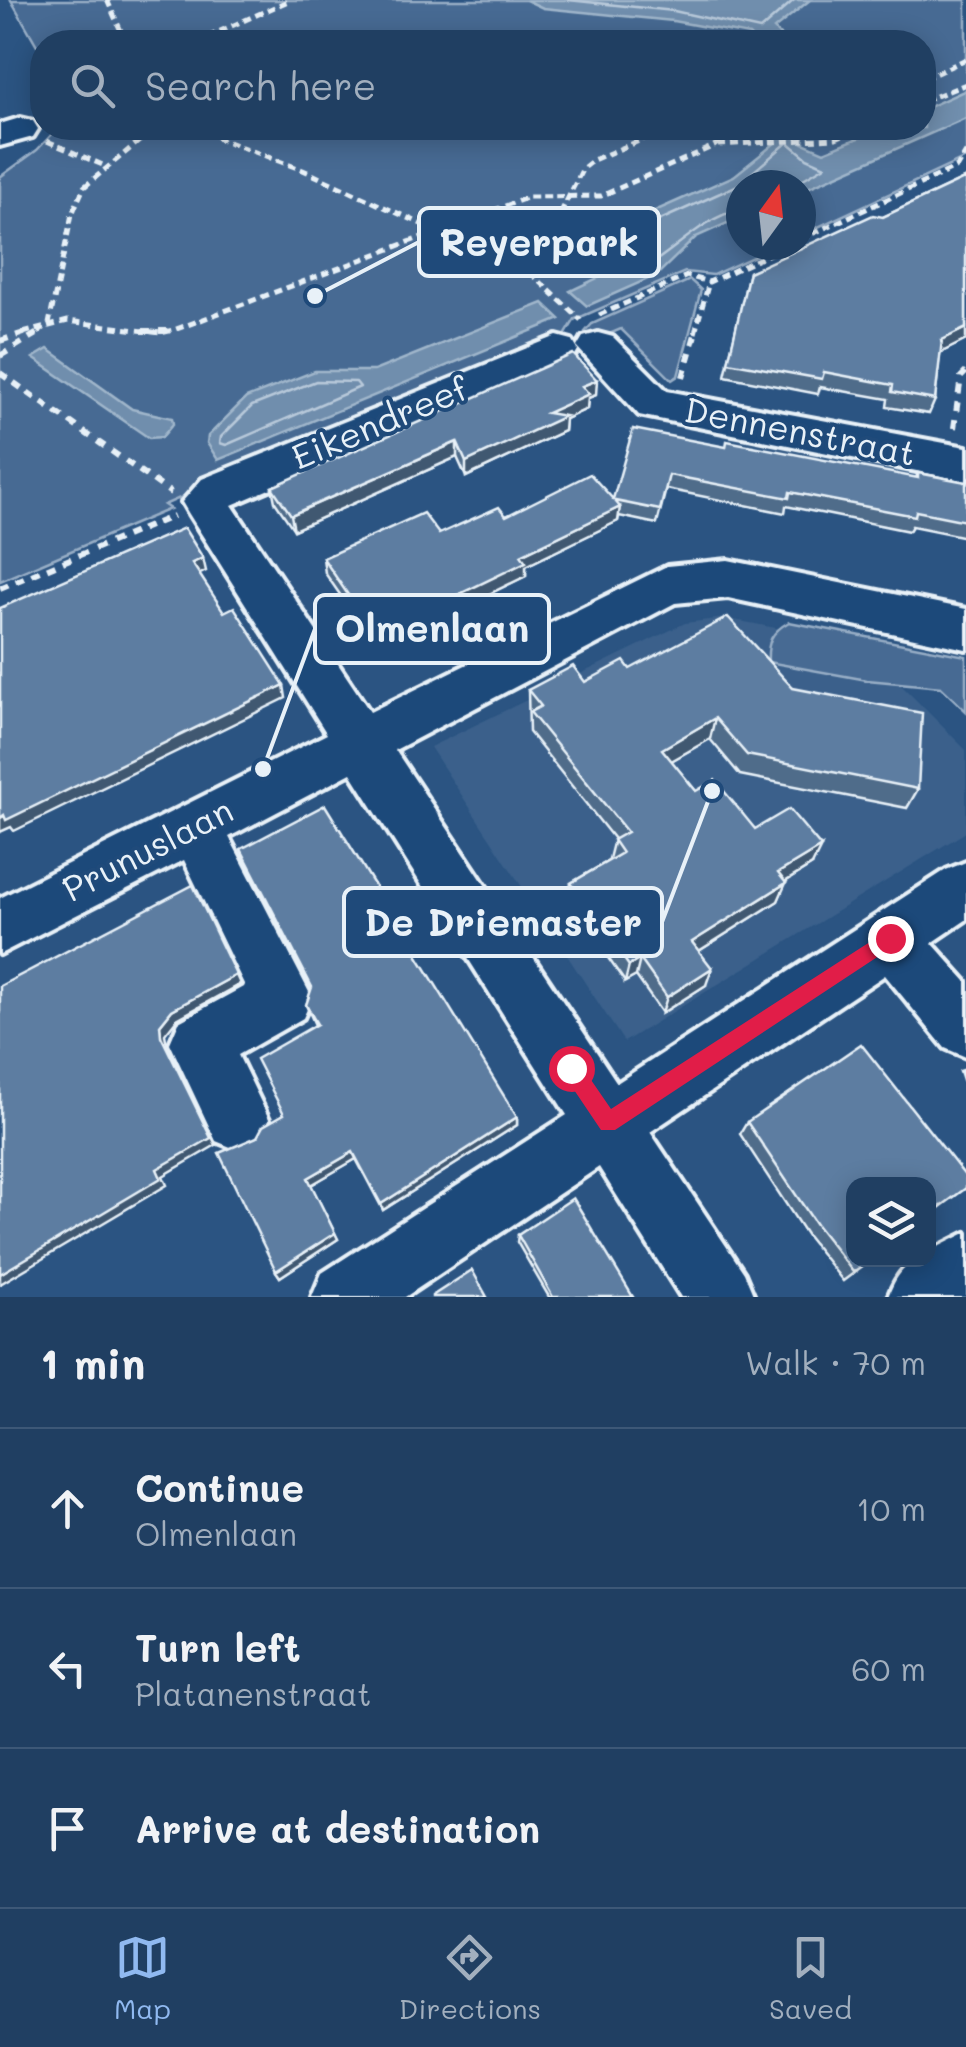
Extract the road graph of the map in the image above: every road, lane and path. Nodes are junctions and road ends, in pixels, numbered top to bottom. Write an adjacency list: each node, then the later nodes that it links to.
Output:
1 (107, 0): 3 (path)
2 (290, 0): 4 (path)
3 (121, 30)
4 (223, 30)
5 (966, 60): 6 (path)
6 (936, 74)
7 (966, 84): 8 (path)
8 (936, 96)
9 (33, 140): 19 (path)
10 (140, 140): 19 (path)
11 (220, 140): 21 (path)
12 (642, 140): 20 (path)
13 (721, 140): 17 (path)
14 (771, 140): 16 (path)
15 (771, 140): 17 (path)
16 (808, 140)
17 (714, 146): 20 (path)
18 (965, 156): 22 (path)
19 (106, 166): 26 (path)
20 (571, 196): 21 (path); 23 (path)
21 (440, 231): 23 (path); 26 (path)
22 (816, 233)
23 (502, 246): 27 (path)
24 (757, 260): 25 (path)
25 (709, 282): 27 (path); 32 (path)
26 (49, 324): 28 (path); 29 (path)
27 (580, 340): 32 (street, Dennenstraat); 34 (street, Eikendreef)
28 (0, 342)
29 (0, 356)
30 (0, 373): 34 (path)
31 (964, 376): 33 (path)
32 (675, 408): 33 (street, Dennenstraat)
33 (956, 462)
34 (206, 502): 35 (path); 37 (street)
35 (0, 588)
36 (966, 629): 37 (street, Prunuslaan)
37 (359, 742): 38 (street, Prunuslaan); 44 (street)
38 (196, 826): 40 (street, Prunuslaan); 43 (street)
39 (966, 888): 41 (street)
40 (0, 927)
41 (890, 938): 42 (street); 44 (street)
42 (966, 1027)
43 (238, 1119)
44 (608, 1123): 46 (street); 47 (street)
45 (966, 1266): 48 (street)
46 (346, 1297)
47 (720, 1297)
48 (922, 1297)

